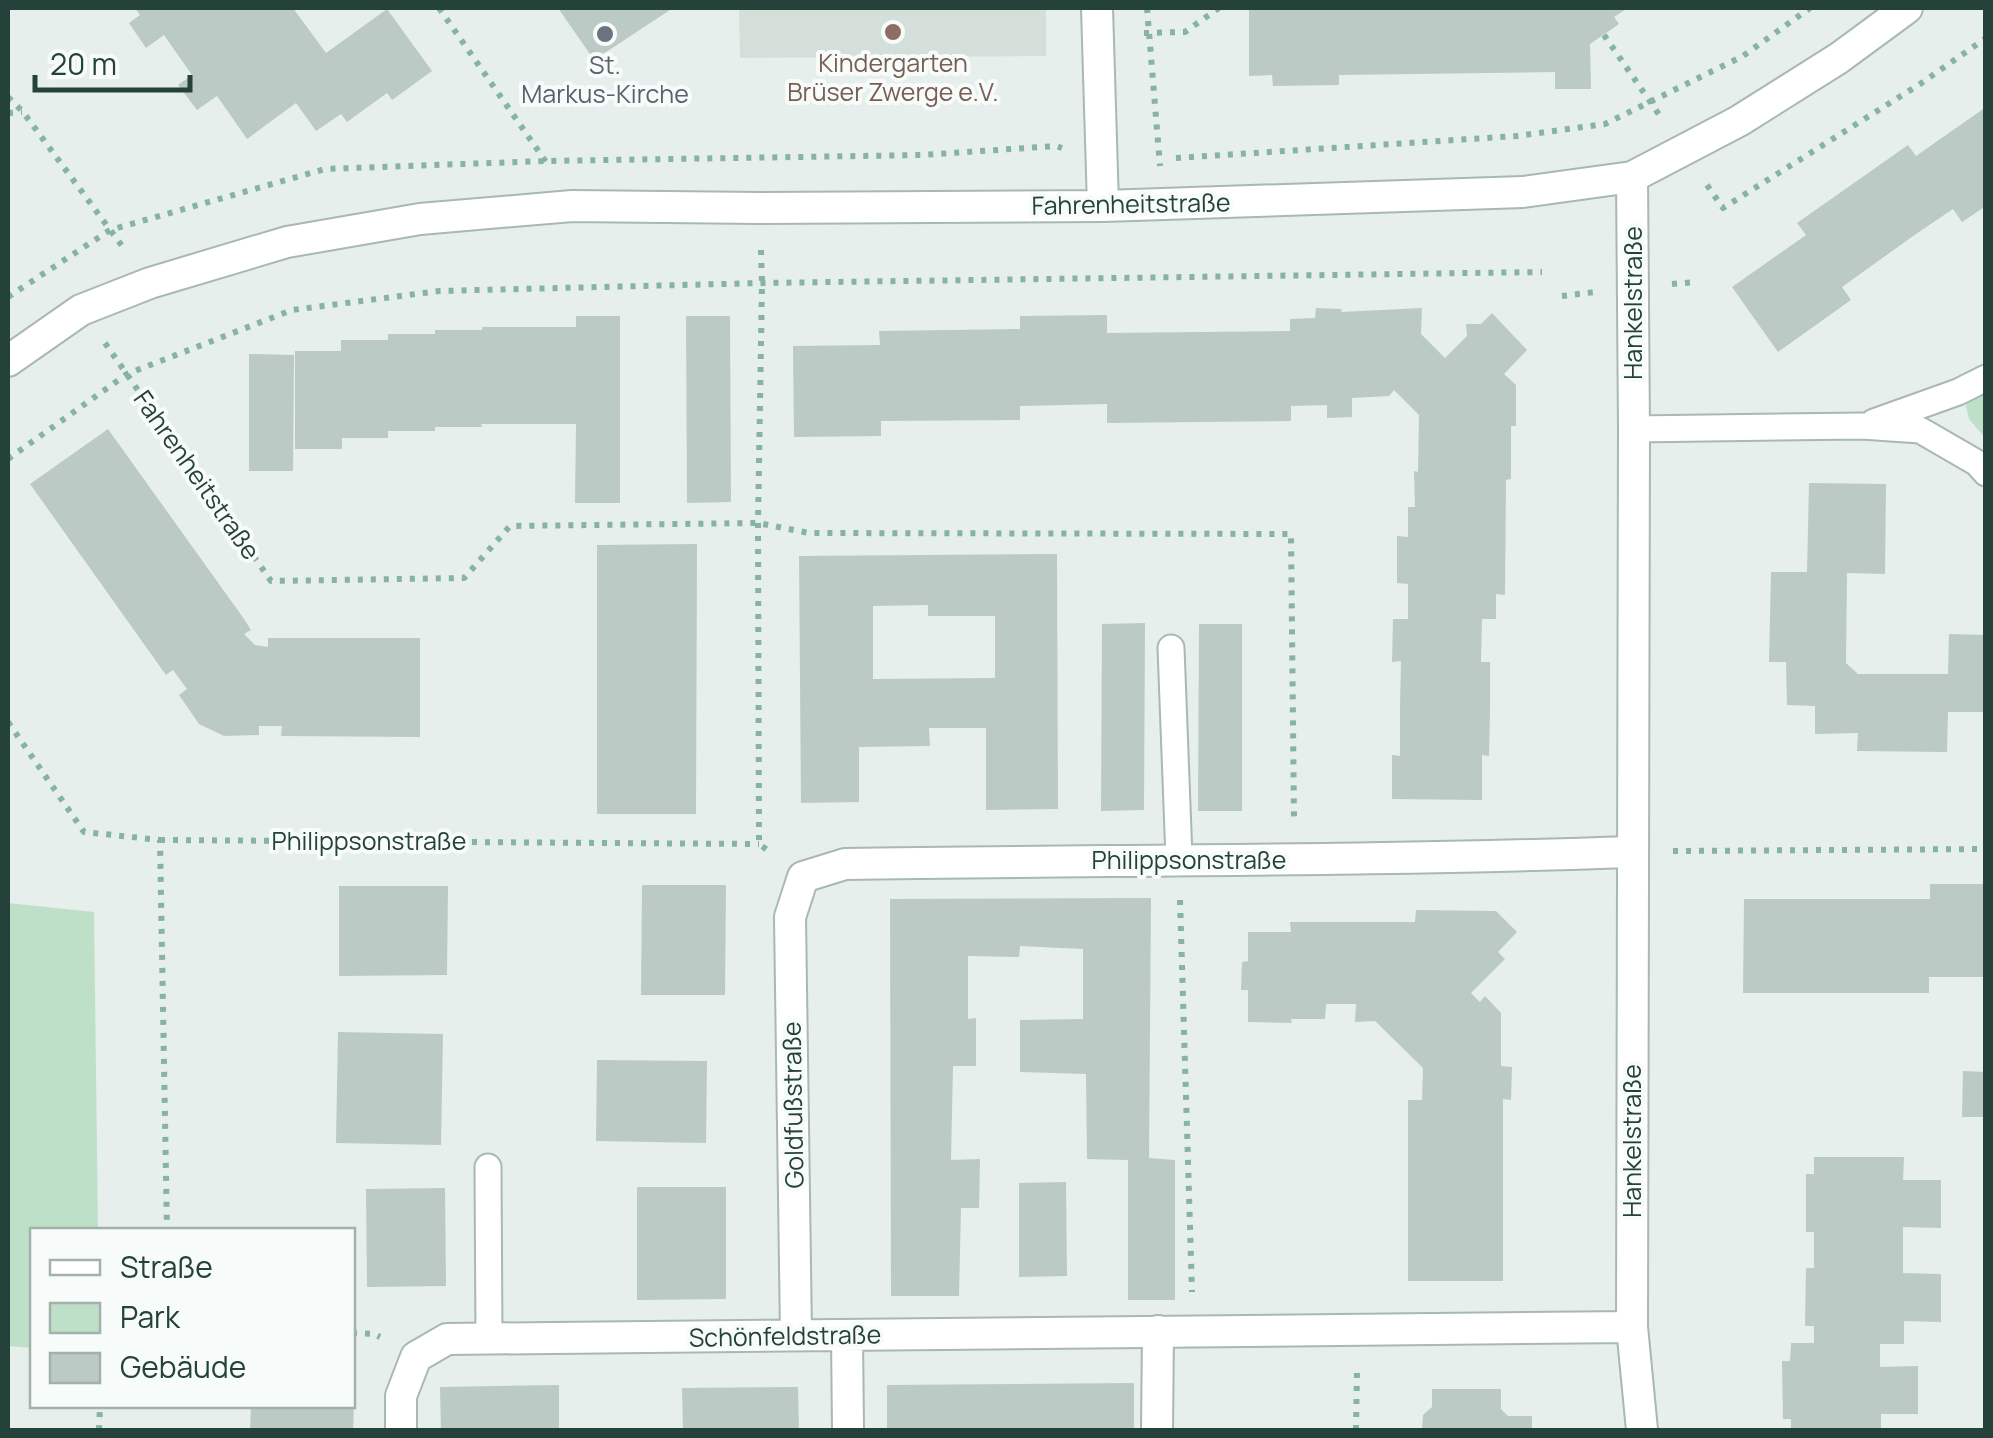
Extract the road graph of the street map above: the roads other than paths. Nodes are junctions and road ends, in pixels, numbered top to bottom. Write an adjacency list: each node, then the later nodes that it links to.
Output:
1 (1098, 8): 4 (street)
2 (1907, 8): 3 (street, Fahrenheitstraße)
3 (1632, 176): 4 (street, Fahrenheitstraße); 8 (street, Hankelstraße)
4 (1102, 206): 5 (street, Fahrenheitstraße)
5 (8, 361)
6 (1986, 378): 7 (lane)
7 (1862, 426): 8 (lane); 9 (lane)
8 (1634, 429): 11 (street, Hankelstraße)
9 (1986, 474)
10 (1171, 648): 12 (lane)
11 (1632, 852): 12 (street, Philippsonstraße); 15 (street, Hankelstraße)
12 (1179, 858): 13 (street, Philippsonstraße)
13 (803, 877): 17 (street, Goldfußstraße)
14 (488, 1166): 19 (lane)
15 (1632, 1327): 16 (street, Schönfeldstraße); 23 (street, Hankelstraße)
16 (1158, 1331): 18 (street, Schönfeldstraße); 22 (street)
17 (796, 1335): 18 (street, Schönfeldstraße); 19 (street, Schönfeldstraße)
18 (847, 1335): 21 (street)
19 (489, 1340): 20 (street, Schönfeldstraße)
20 (401, 1430)
21 (848, 1430)
22 (1157, 1430)
23 (1642, 1430)

